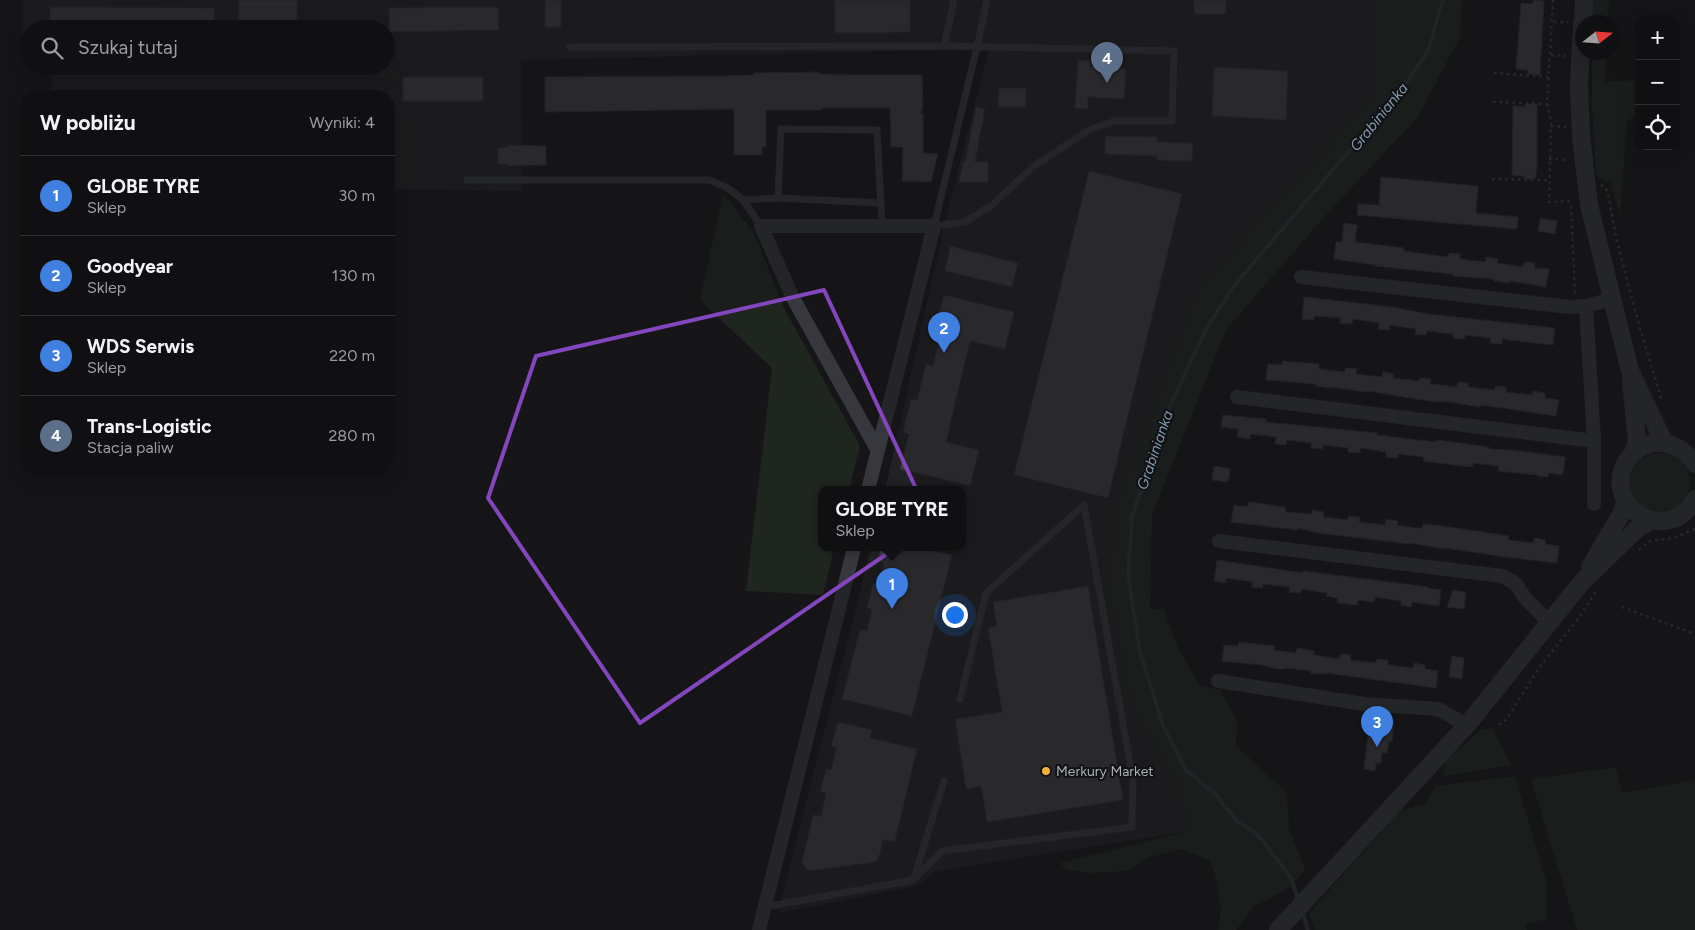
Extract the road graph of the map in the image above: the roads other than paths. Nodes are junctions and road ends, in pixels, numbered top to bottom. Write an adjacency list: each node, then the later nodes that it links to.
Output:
1 (954, 0): 6 (lane)
2 (987, 0): 7 (lane)
3 (1584, 0): 4 (street)
4 (1580, 15)
5 (570, 46): 6 (lane)
6 (944, 46): 7 (lane)
7 (977, 47): 15 (lane); 15 (lane)
8 (1579, 60): 17 (street)
9 (467, 180): 11 (lane)
10 (778, 198): 11 (lane); 12 (lane); 12 (lane)
11 (743, 200): 14 (lane)
12 (881, 203): 13 (lane)
13 (882, 225): 14 (street); 15 (street)
14 (761, 226): 24 (street)
15 (934, 226): 24 (street)
16 (1301, 277): 18 (street)
17 (1612, 299): 18 (street); 19 (street)
18 (1586, 306): 21 (street)
19 (1630, 370): 22 (street); 23 (street)
20 (1237, 397): 21 (street)
21 (1594, 440): 28 (street)
22 (1664, 442): 23 (street); 25 (street)
23 (1634, 451): 27 (street)
24 (878, 452): 26 (street)
25 (1695, 464)
26 (869, 486)
27 (1626, 501): 30 (street); 33 (street)
28 (1594, 504)
29 (1693, 515): 30 (street)
30 (1651, 520): 33 (street)
31 (1219, 541): 34 (street)
32 (853, 551): 40 (street)
33 (1589, 585): 34 (street)
34 (1549, 622): 37 (street)
35 (1218, 681): 37 (street)
36 (960, 699): 39 (lane)
37 (1467, 725): 42 (street)
38 (944, 780): 39 (lane)
39 (913, 880): 40 (lane)
40 (764, 907): 41 (street)
41 (759, 930)
42 (1278, 930)

